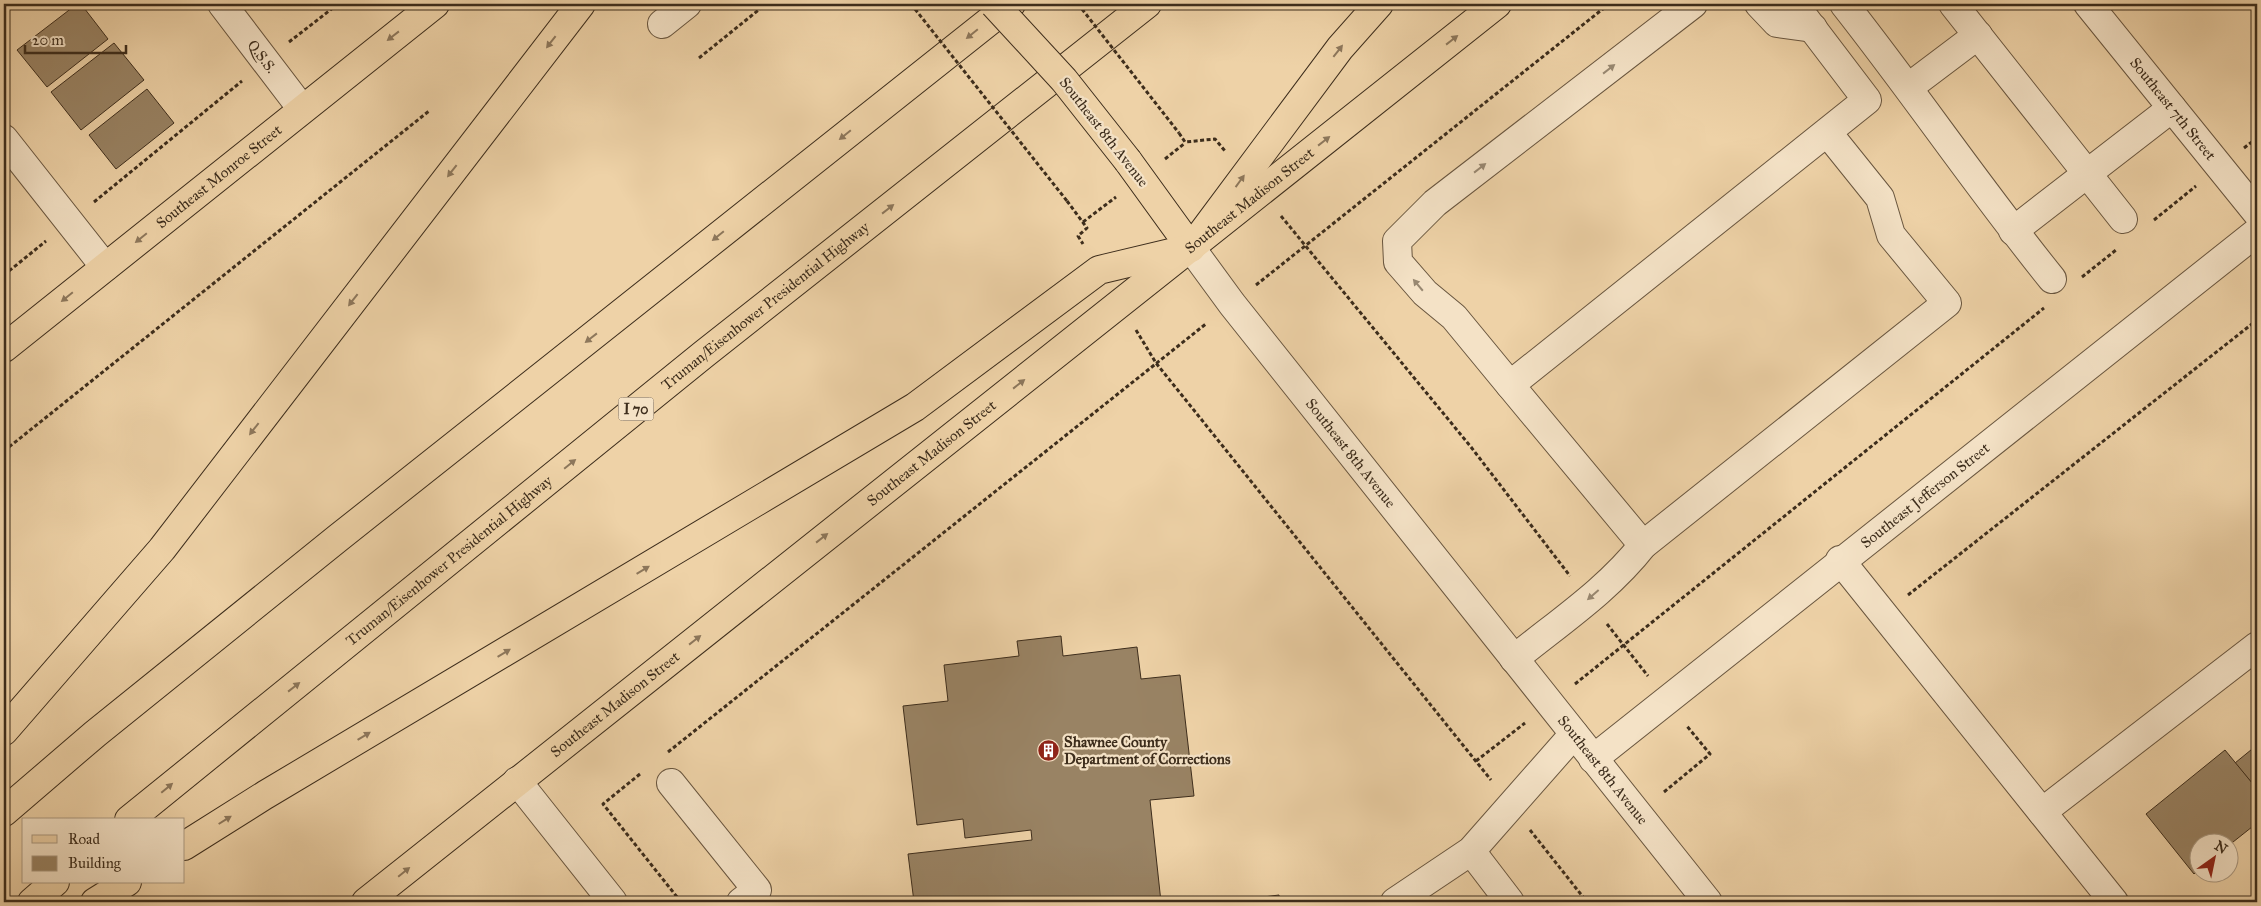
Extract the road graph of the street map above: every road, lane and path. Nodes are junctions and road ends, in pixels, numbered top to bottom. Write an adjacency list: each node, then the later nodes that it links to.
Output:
1 (222, 4): 25 (street, Q.S.S.)
2 (338, 4): 25 (path)
3 (581, 4): 65 (main road, one-way to 65)
4 (687, 4): 21 (street)
5 (766, 4): 24 (path)
6 (911, 4): 42 (path, bridge)
7 (994, 4): 44 (main road, Southeast 8th Avenue, bridge)
8 (1011, 4): 75 (main road, one-way to 75)
9 (1078, 4): 35 (path, bridge)
10 (1148, 4): 77 (main road, Truman/Eisenhower Presidential Highway / I 70, one-way to 10)
11 (1379, 4): 35 (main road, one-way to 11)
12 (1497, 4): 35 (main road, Southeast Madison Street, one-way to 12)
13 (1609, 4): 43 (path)
14 (1693, 4): 54 (street, one-way to 14)
15 (1759, 4): 22 (street)
16 (1794, 4): 22 (street)
17 (1844, 4): 26 (street)
18 (1954, 4): 23 (street)
19 (2088, 4): 27 (street, Southeast 7th Street)
20 (432, 5): 28 (main road, Southeast Monroe Street, one-way to 28)
21 (662, 24)
22 (1813, 28): 30 (street)
23 (1978, 35): 26 (street); 34 (street)
24 (699, 58)
25 (266, 61): 28 (street, Q.S.S.); 38 (path)
26 (1909, 87): 40 (street)
27 (2172, 108): 33 (street, Southeast 7th Street); 34 (street)
28 (302, 109): 46 (main road, Southeast Monroe Street, one-way to 46)
29 (429, 111): 55 (path)
30 (1826, 132): 54 (street); 56 (street)
31 (2257, 138): 33 (path)
32 (4, 139): 38 (street)
33 (2219, 168): 36 (street, Southeast 7th Street); 39 (path)
34 (2087, 174): 37 (street); 40 (street)
35 (1253, 183): 43 (path); 44 (main road, Southeast Madison Street, one-way to 35)
36 (2257, 213)
37 (2123, 219)
38 (70, 222): 46 (street); 47 (path)
39 (2150, 223)
40 (2013, 231): 49 (street)
41 (2257, 232): 57 (street, Southeast Jefferson Street)
42 (1078, 236)
43 (1307, 246): 50 (path); 58 (path)
44 (1191, 248): 50 (street, Southeast 8th Avenue); 71 (main road, Southeast Madison Street, one-way to 44); 78 (main road, one-way to 44)
45 (2119, 248): 48 (path)
46 (105, 267): 52 (main road, Southeast Monroe Street, one-way to 52)
47 (4, 275)
48 (2080, 279)
49 (2051, 292): 60 (path)
50 (1232, 304): 53 (path); 62 (street, Southeast 8th Avenue)
51 (2257, 320): 59 (path)
52 (4, 348)
53 (1156, 363): 67 (path); 69 (path)
54 (1510, 385): 56 (street)
55 (4, 451)
56 (1643, 545): 58 (street, one-way to 58)
57 (1840, 560): 63 (street, Southeast Jefferson Street); 76 (street)
58 (1588, 600): 60 (path); 62 (street)
59 (1902, 600)
60 (1623, 644): 63 (path); 64 (path)
61 (2257, 646): 76 (street)
62 (1514, 658): 64 (street, Southeast 8th Avenue)
63 (1667, 700): 68 (street, Southeast Jefferson Street); 73 (path)
64 (1550, 704): 66 (street, Southeast 8th Avenue); 69 (path)
65 (4, 732)
66 (1574, 734): 68 (street, Southeast 8th Avenue); 74 (street)
67 (665, 754)
68 (1593, 759): 91 (street, Southeast 8th Avenue)
69 (1476, 761): 74 (path)
70 (642, 773): 87 (path)
71 (517, 781): 85 (main road, Southeast Madison Street, one-way to 71); 86 (street)
72 (671, 783): 82 (street)
73 (1664, 792)
74 (1510, 805): 79 (street); 90 (path)
75 (4, 812)
76 (2042, 812): 92 (street)
77 (132, 818)
78 (185, 845)
79 (1471, 851): 88 (street); 89 (street)
80 (53, 884): 83 (main road)
81 (124, 884): 84 (main road)
82 (755, 898)
83 (32, 902)
84 (95, 902)
85 (366, 902)
86 (613, 902)
87 (681, 902)
88 (1397, 902)
89 (1510, 902)
90 (1587, 902)
91 (1708, 902)
92 (2114, 902)

